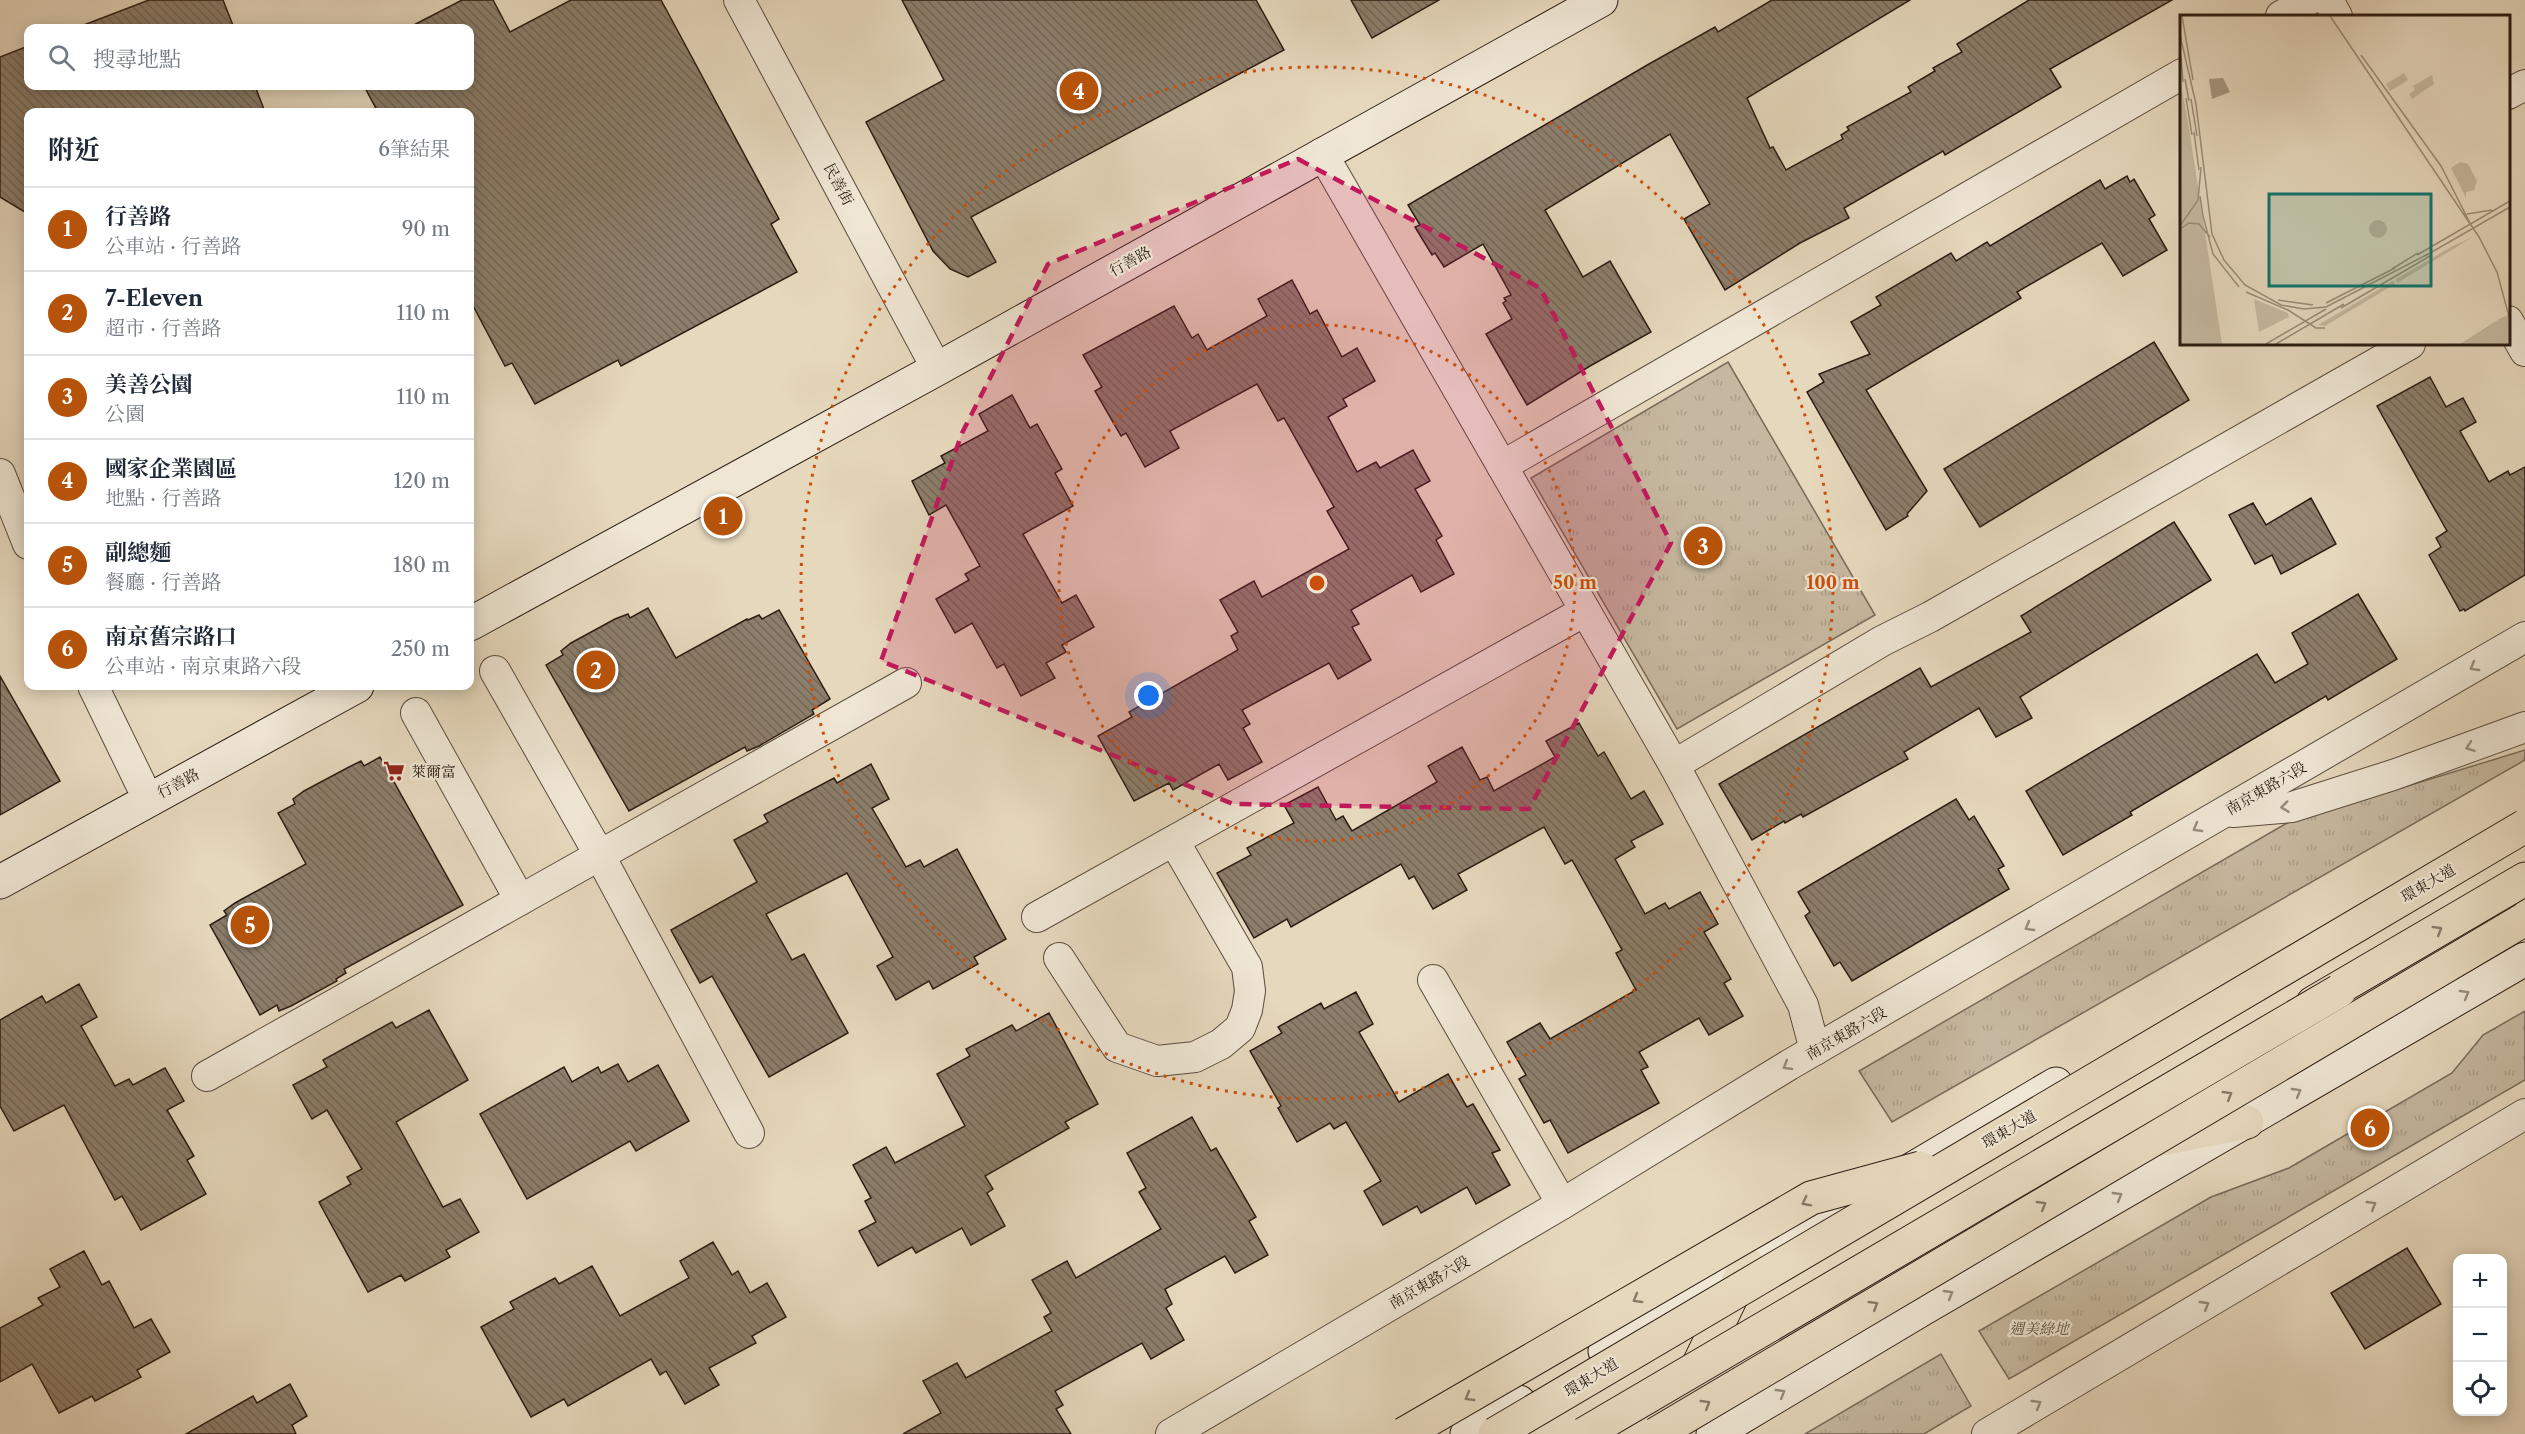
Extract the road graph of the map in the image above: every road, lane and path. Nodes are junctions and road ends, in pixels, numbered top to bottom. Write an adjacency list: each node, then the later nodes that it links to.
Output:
1 (739, 0): 14 (street, 民善街)
2 (1601, 0): 10 (main road, 行善路)
3 (2309, 0): 5 (street)
4 (2328, 0): 6 (street)
5 (2283, 15)
6 (2336, 15)
7 (2180, 75): 15 (street)
8 (2525, 85): 9 (street)
9 (2510, 93)
10 (1322, 153): 14 (main road, 行善路); 15 (street)
11 (2510, 325): 13 (street)
12 (2408, 345): 27 (street)
13 (2525, 351)
14 (937, 369): 19 (main road, 行善路)
15 (1502, 466): 18 (street)
16 (0, 474): 17 (street)
17 (24, 534)
18 (1585, 611): 27 (street); 32 (street)
19 (474, 622)
20 (2525, 637): 30 (street, 南京東路六段, one-way to 30)
21 (495, 671): 33 (street)
22 (906, 683): 33 (street)
23 (95, 690): 28 (street)
24 (350, 690): 28 (main road, 行善路)
25 (416, 713): 36 (street)
26 (2525, 727): 30 (street, one-way to 30)
27 (1674, 765): 43 (street)
28 (148, 799): 35 (main road, 行善路)
29 (2525, 809): 51 (main road)
30 (2223, 813): 43 (street, 南京東路六段, one-way to 43)
31 (2525, 826): 48 (highway, 環東大道, bridge)
32 (1174, 842): 37 (street); 40 (street)
33 (600, 856): 36 (street); 47 (street)
34 (2525, 879): 49 (highway, one-way to 34)
35 (0, 882)
36 (520, 900): 44 (street)
37 (1036, 917)
38 (2525, 919): 39 (highway, bridge)
39 (2492, 939): 58 (highway, bridge); 59 (highway, one-way to 39, bridge)
40 (1059, 958)
41 (2525, 959): 46 (main road, one-way to 41)
42 (1433, 980): 50 (street)
43 (1815, 1050): 50 (street, 南京東路六段, one-way to 50)
44 (207, 1076)
45 (2525, 1114): 61 (street, one-way to 45)
46 (2247, 1122): 49 (highway); 60 (main road, one-way to 46)
47 (749, 1133)
48 (1963, 1156): 54 (highway, one-way to 54, bridge); 56 (highway, 環東大道, bridge)
49 (2044, 1162): 52 (highway)
50 (1562, 1204): 53 (street, 南京東路六段)
51 (1748, 1264): 52 (highway); 55 (main road)
52 (1698, 1364): 57 (highway)
53 (1171, 1434)
54 (1404, 1434)
55 (1467, 1434)
56 (1495, 1434)
57 (1580, 1434)
58 (1584, 1434)
59 (1656, 1434)
60 (1713, 1434)
61 (1987, 1434)

